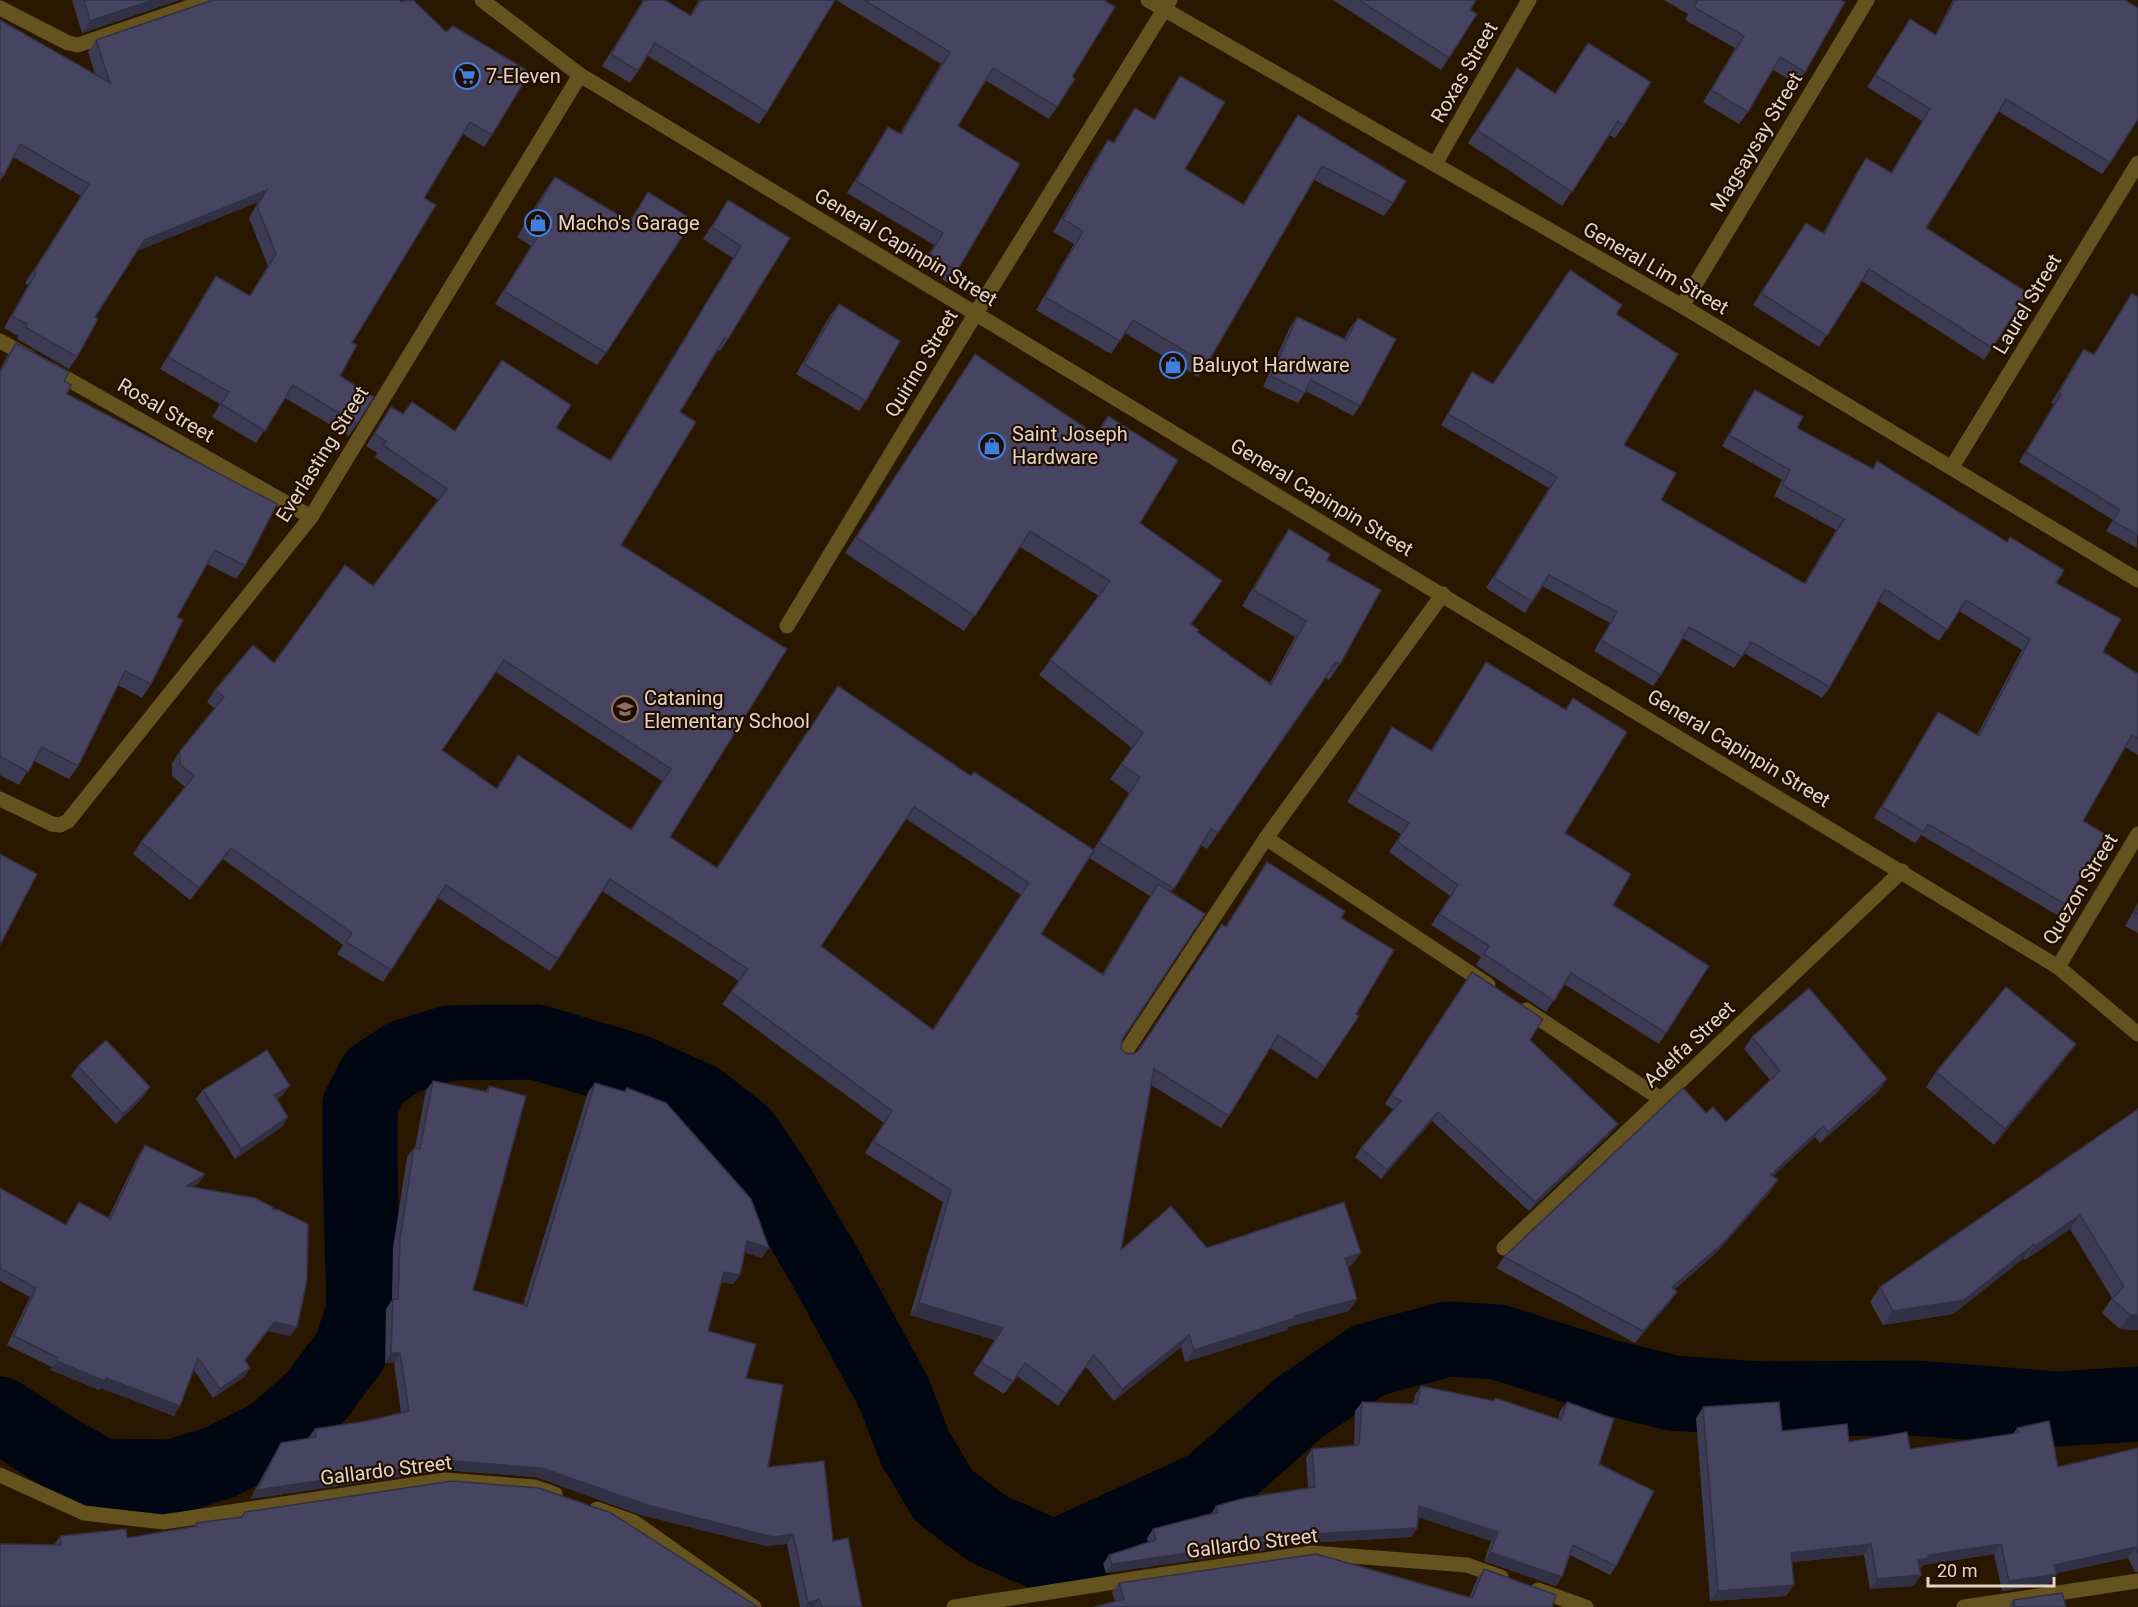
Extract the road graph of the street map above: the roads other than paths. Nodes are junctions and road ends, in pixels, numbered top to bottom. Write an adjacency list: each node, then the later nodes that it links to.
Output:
1 (210, 0): 7 (street)
2 (482, 0): 8 (street, General Capinpin Street)
3 (1148, 0): 6 (street, General Lim Street)
4 (1529, 0): 10 (street, Roxas Street)
5 (1867, 0): 11 (street, Magsaysay Street)
6 (1167, 5): 10 (street, General Lim Street); 12 (street, Quirino Street)
7 (0, 9)
8 (579, 75): 12 (street, General Capinpin Street); 15 (street, Everlasting Street)
9 (2138, 163): 14 (street, Laurel Street)
10 (1435, 165): 11 (street, General Lim Street)
11 (1682, 306): 14 (street, General Lim Street)
12 (976, 313): 17 (street, General Capinpin Street); 18 (street, Quirino Street)
13 (0, 341): 15 (street, Rosal Street)
14 (1952, 467): 16 (street, General Lim Street)
15 (311, 517): 19 (street, Everlasting Street)
16 (2138, 580)
17 (1443, 594): 21 (street); 22 (street, General Capinpin Street)
18 (787, 626)
19 (0, 799)
20 (2138, 834): 23 (street, Quezon Street)
21 (1266, 837): 25 (street); 26 (street)
22 (1902, 871): 23 (street, General Capinpin Street); 26 (street, Adelfa Street)
23 (2058, 967): 24 (street, General Capinpin Street)
24 (2138, 1034)
25 (1122, 1058)
26 (1661, 1099): 27 (street, Adelfa Street)
27 (1504, 1248)
28 (0, 1475): 30 (street, Gallardo Street)
29 (2138, 1581): 33 (street)
30 (754, 1607)
31 (954, 1607): 32 (street, Gallardo Street)
32 (1586, 1607)
33 (1964, 1607)

